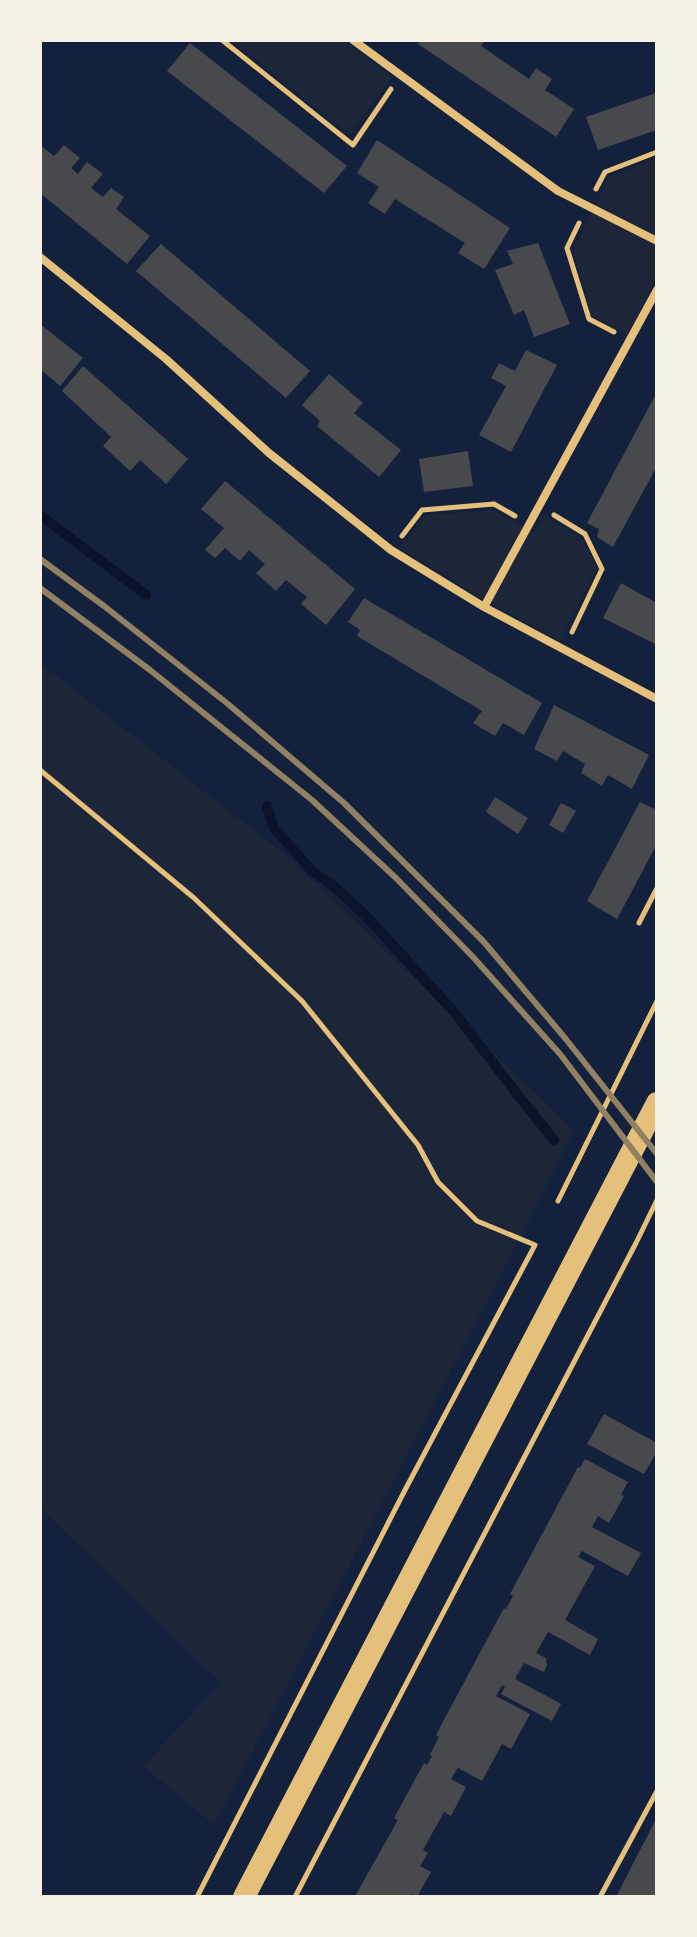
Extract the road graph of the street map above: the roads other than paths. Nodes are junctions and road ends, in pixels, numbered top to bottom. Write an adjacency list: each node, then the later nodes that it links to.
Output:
1 (353, 40): 2 (street)
2 (657, 241)
3 (40, 257): 5 (street)
4 (657, 290): 5 (street)
5 (484, 607): 6 (street)
6 (657, 699)
7 (657, 1103): 8 (highway)
8 (244, 1897)

